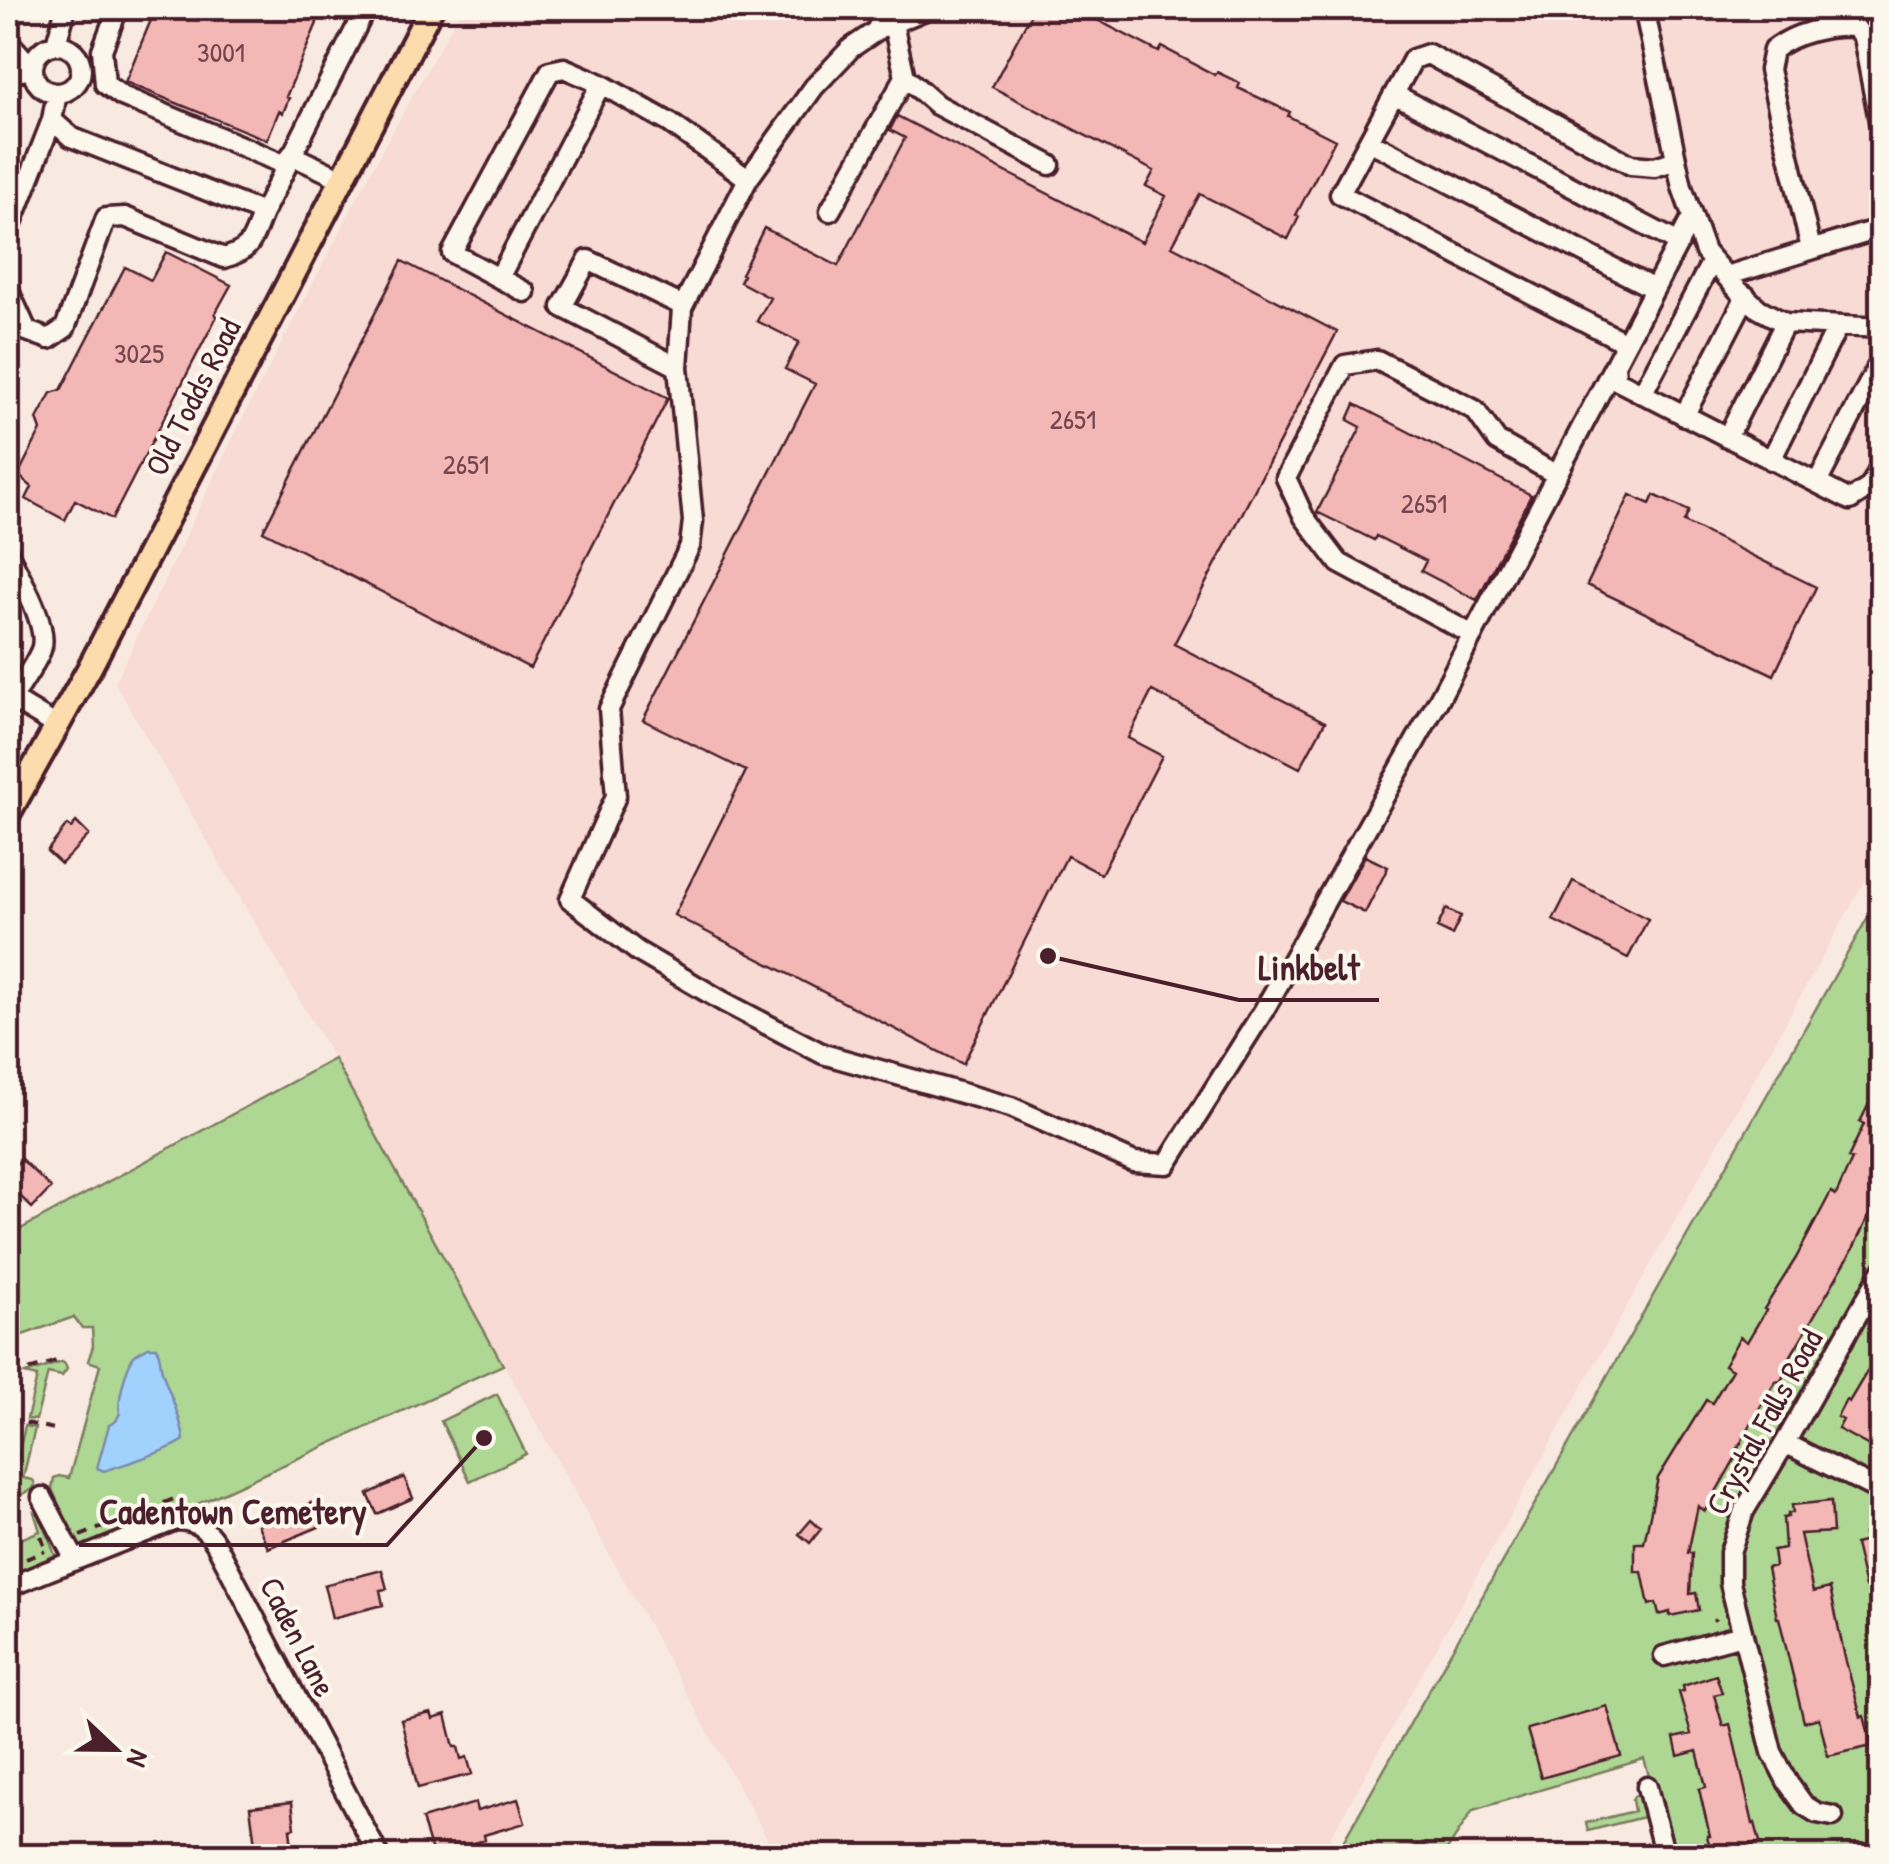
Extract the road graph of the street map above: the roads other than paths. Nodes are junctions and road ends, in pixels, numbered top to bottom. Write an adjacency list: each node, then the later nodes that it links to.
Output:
1 (66, 8): 9 (street)
2 (118, 8): 10 (street)
3 (366, 8): 21 (street)
4 (431, 8): 24 (main road, Old Todds Road)
5 (930, 8): 7 (street)
6 (1644, 8): 22 (street)
7 (885, 21): 14 (street); 25 (street)
8 (8, 40): 12 (street)
9 (56, 44): 11 (street); 12 (street)
10 (104, 67): 11 (street); 21 (street)
11 (81, 68): 16 (street)
12 (32, 69): 13 (street); 16 (street)
13 (8, 73)
14 (905, 77): 23 (street); 26 (street)
15 (602, 84): 25 (street); 35 (street); 35 (street)
16 (58, 93): 18 (street)
17 (1394, 94): 20 (street); 22 (street); 31 (street)
18 (52, 120): 27 (street); 30 (street)
19 (1882, 136): 32 (street)
20 (1369, 140): 37 (street); 44 (street)
21 (288, 160): 24 (street); 27 (street)
22 (1676, 160): 28 (street)
23 (1050, 166)
24 (342, 178): 58 (main road, Old Todds Road)
25 (748, 178): 40 (street)
26 (830, 211)
27 (263, 213): 36 (street)
28 (1692, 217): 31 (street); 33 (street)
29 (1882, 228): 32 (street)
30 (8, 233)
31 (1678, 243): 37 (street)
32 (1811, 249): 34 (street)
33 (1712, 261): 34 (street); 48 (street)
34 (1726, 276): 39 (street)
35 (498, 278): 38 (street)
36 (8, 289)
37 (1654, 290): 44 (street)
38 (525, 292)
39 (1746, 296): 41 (street); 49 (street)
40 (683, 306): 47 (street); 47 (street)
41 (1785, 323): 42 (street); 50 (street)
42 (1838, 326): 43 (street); 51 (street)
43 (1882, 328)
44 (1626, 343): 46 (street)
45 (1882, 358): 54 (street)
46 (1615, 364): 48 (street); 53 (street)
47 (678, 367): 56 (street)
48 (1642, 394): 49 (street)
49 (1684, 416): 50 (street)
50 (1727, 438): 51 (street)
51 (1771, 460): 54 (street)
52 (1882, 464): 54 (street)
53 (1557, 474): 56 (street); 56 (street)
54 (1817, 484)
55 (8, 553): 57 (street)
56 (1472, 635)
57 (10, 703): 58 (street)
58 (57, 726): 59 (main road, Old Todds Road)
59 (8, 814)
60 (1882, 1271): 61 (street, Crystal Falls Road)
61 (1785, 1443): 62 (street); 66 (street, Crystal Falls Road)
62 (1882, 1490)
63 (42, 1497): 64 (street)
64 (75, 1560): 65 (street, Caden Lane); 70 (street, Caden Lane)
65 (8, 1587)
66 (1742, 1636): 67 (street); 69 (street, Crystal Falls Road)
67 (1664, 1656)
68 (1648, 1787): 71 (street)
69 (1832, 1816)
70 (379, 1856)
71 (1665, 1856)

